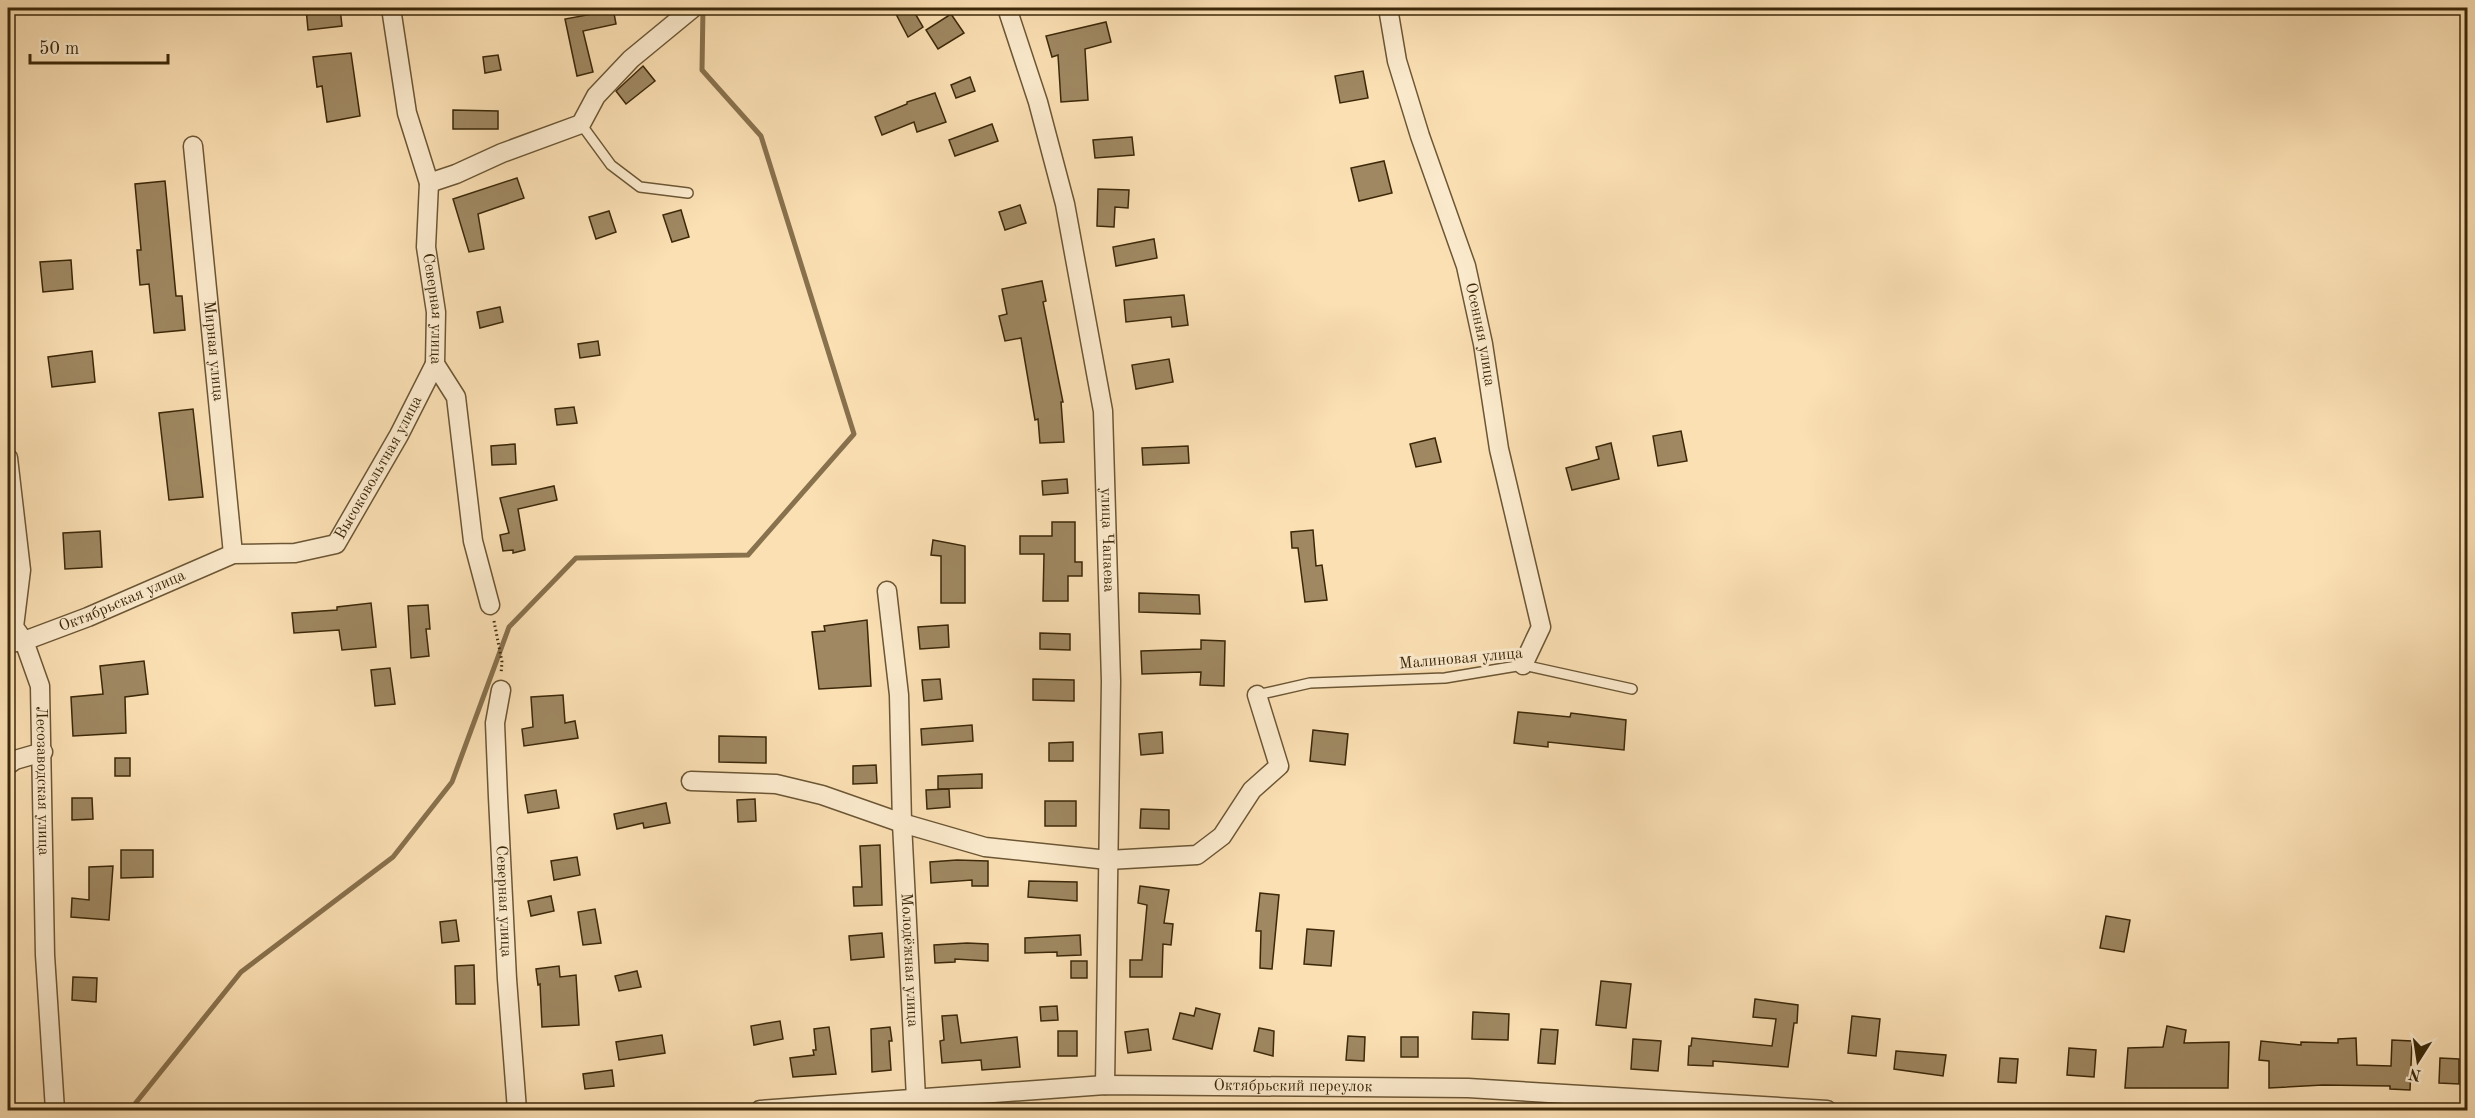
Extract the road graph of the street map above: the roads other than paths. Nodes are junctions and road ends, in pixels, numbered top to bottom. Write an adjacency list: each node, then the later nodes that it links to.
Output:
1 (391, 8): 7 (street, Северная улица)
2 (693, 8): 5 (street)
3 (1007, 8): 23 (street, улица Чапаева)
4 (1388, 8): 15 (street, Осенняя улица)
5 (581, 124): 7 (street); 8 (lane)
6 (193, 146): 11 (street, Мирная улица)
7 (429, 183): 9 (street, Северная улица)
8 (688, 193)
9 (435, 364): 11 (street, Высоковольтная улица); 13 (street, Северная улица)
10 (8, 458): 14 (street, Лесозаводская улица)
11 (233, 554): 14 (street, Октябрьская улица)
12 (886, 591): 22 (street, Молодёжная улица)
13 (490, 605)
14 (16, 642): 19 (street, Лесозаводская улица)
15 (1523, 665): 16 (lane, Малиновая улица); 18 (lane, Малиновая улица)
16 (1632, 689)
17 (501, 690): 27 (street, Северная улица)
18 (1257, 695): 23 (street)
19 (43, 752): 20 (street); 26 (street, Лесозаводская улица)
20 (8, 765)
21 (691, 781): 22 (street)
22 (902, 823): 23 (street); 25 (street, Молодёжная улица)
23 (1108, 860): 24 (street, улица Чапаева)
24 (1106, 1085): 25 (street, Октябрьский переулок); 29 (street, Октябрьский переулок)
25 (916, 1098): 28 (street, Октябрьский переулок)
26 (55, 1110)
27 (517, 1110)
28 (760, 1110)
29 (1827, 1110)

